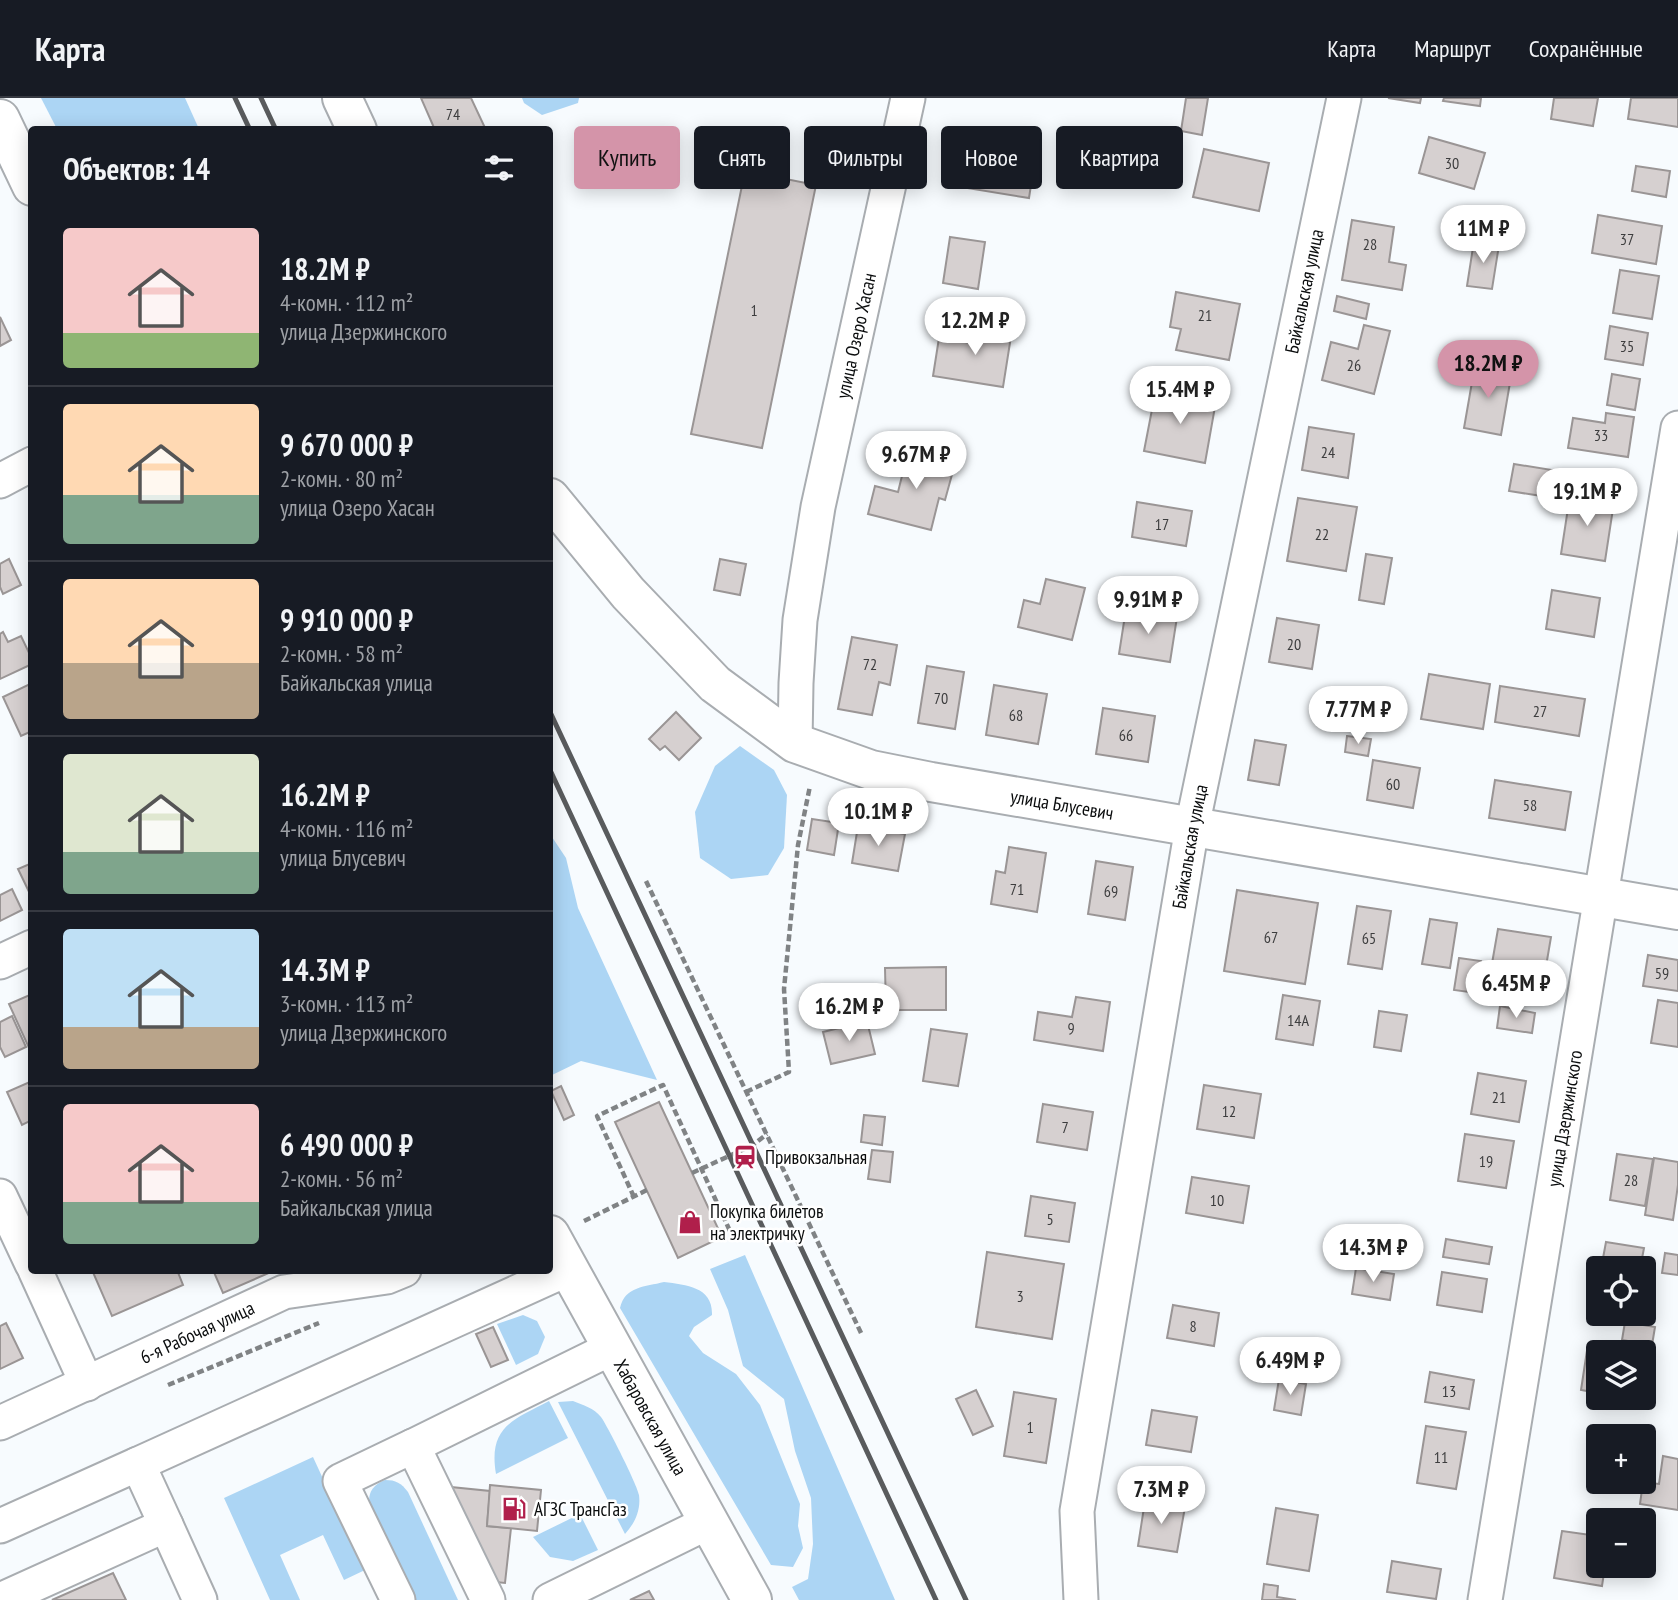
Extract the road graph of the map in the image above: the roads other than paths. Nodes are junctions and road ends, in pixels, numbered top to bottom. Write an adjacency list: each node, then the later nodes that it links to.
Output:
1 (342, 98): 5 (main road)
2 (908, 98): 11 (street, улица Озеро Хасан)
3 (1344, 98): 12 (street, Байкальская улица)
4 (0, 119): 6 (main road)
5 (355, 126)
6 (28, 178)
7 (1678, 428): 13 (street, улица Дзержинского)
8 (28, 466): 9 (street)
9 (0, 481)
10 (553, 502): 11 (main road, улица Блусевич)
11 (806, 747): 12 (main road, улица Блусевич)
12 (1192, 827): 13 (main road, улица Блусевич); 37 (street, Байкальская улица)
13 (1602, 897): 14 (main road, улица Блусевич); 38 (street, улица Дзержинского)
14 (1678, 910)
15 (28, 949): 16 (street)
16 (0, 962)
17 (0, 1196): 19 (street)
18 (564, 1229): 20 (main road, Хабаровская улица)
19 (28, 1256)
20 (568, 1269): 23 (main road, Хабаровская улица); 27 (street)
21 (37, 1274): 24 (street)
22 (394, 1274): 24 (street, 6-я Рабочая улица)
23 (612, 1348): 26 (street); 28 (main road, Хабаровская улица)
24 (87, 1384): 25 (street, 6-я Рабочая улица)
25 (0, 1423)
26 (413, 1446): 33 (street); 34 (street)
27 (138, 1464): 29 (street); 30 (street)
28 (709, 1522): 35 (street); 36 (main road, Хабаровская улица)
29 (166, 1525): 31 (street); 32 (street)
30 (0, 1526)
31 (0, 1600)
32 (200, 1600)
33 (398, 1600)
34 (488, 1600)
35 (550, 1600)
36 (752, 1600)
37 (1081, 1600)
38 (1485, 1600)

